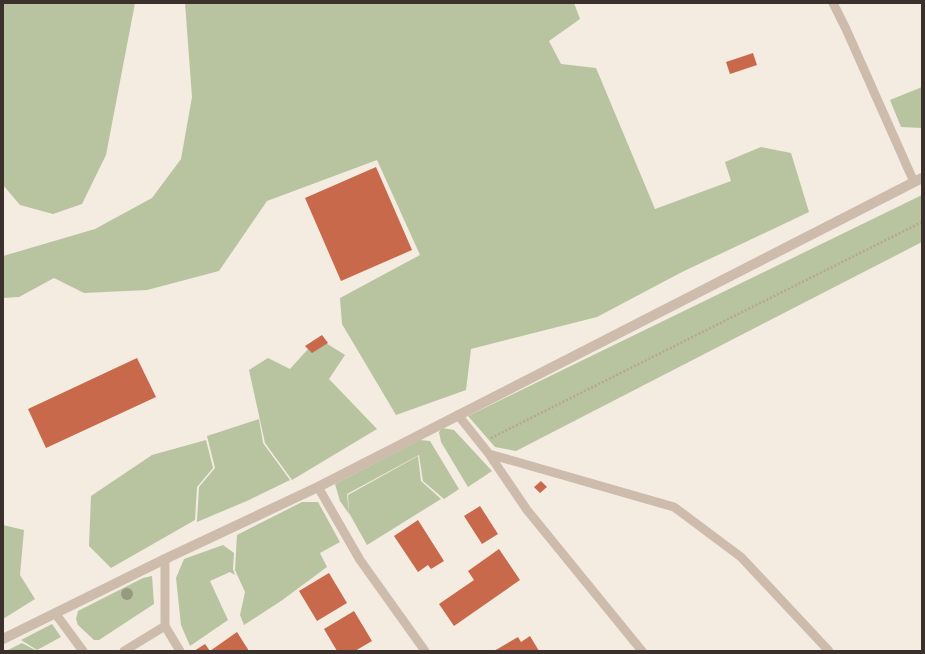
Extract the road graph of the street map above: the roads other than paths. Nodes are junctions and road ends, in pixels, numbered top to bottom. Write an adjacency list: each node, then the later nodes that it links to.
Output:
1 (836, 5): 2 (lane)
2 (918, 180): 3 (street)
3 (458, 415): 4 (lane); 5 (street)
4 (489, 454): 14 (lane); 15 (lane)
5 (318, 487): 6 (street); 13 (lane)
6 (165, 559): 7 (street); 8 (lane)
7 (55, 613): 9 (street); 10 (lane)
8 (165, 626): 11 (lane); 12 (lane)
9 (3, 639)
10 (83, 651)
11 (124, 651)
12 (180, 651)
13 (425, 651)
14 (642, 651)
15 (829, 651)

